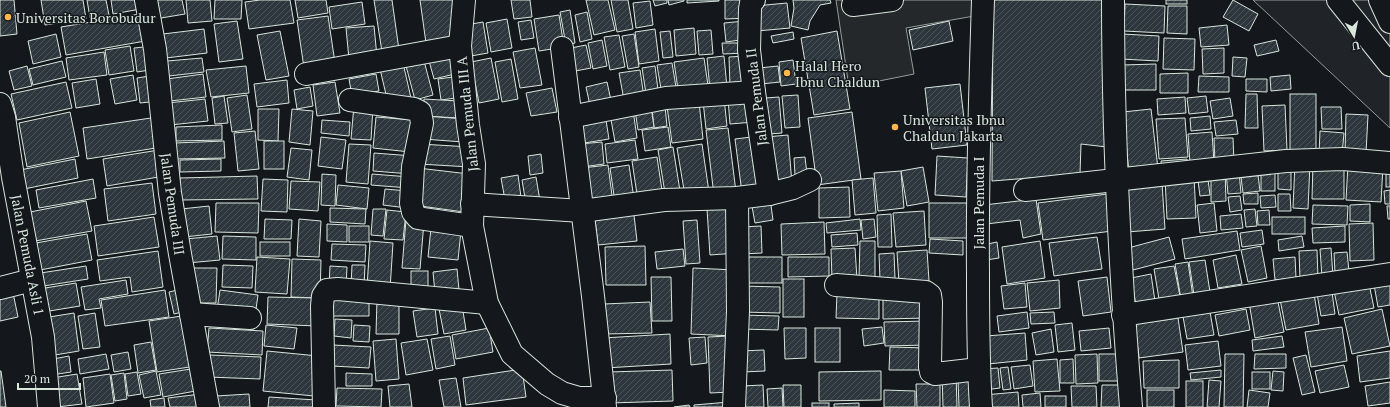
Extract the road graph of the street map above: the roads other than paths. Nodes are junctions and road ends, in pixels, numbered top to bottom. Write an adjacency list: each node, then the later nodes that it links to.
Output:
1 (146, 0): 33 (main road, Jalan Pemuda III)
2 (464, 0): 11 (main road, Jalan Pemuda III A)
3 (754, 0): 15 (main road, Jalan Pemuda II)
4 (892, 0): 9 (main road)
5 (983, 0): 36 (main road, Jalan Pemuda I)
6 (1112, 0): 20 (main road)
7 (1338, 0): 13 (main road)
8 (1380, 0): 10 (main road)
9 (853, 5)
10 (1390, 22)
11 (460, 46): 14 (main road); 25 (main road, Jalan Pemuda III A)
12 (562, 48): 18 (main road)
13 (1390, 65)
14 (306, 74)
15 (754, 92): 18 (main road); 23 (main road, Jalan Pemuda II)
16 (350, 100): 27 (main road)
17 (0, 104): 29 (main road, Jalan Pemuda Asli 1)
18 (570, 117): 26 (main road)
19 (1390, 162): 20 (main road)
20 (1117, 179): 22 (main road); 34 (main road)
21 (810, 180): 23 (main road)
22 (1025, 190)
23 (769, 194): 24 (main road)
24 (737, 198): 26 (main road); 41 (main road)
25 (472, 204): 26 (main road); 27 (main road, Jalan Pemuda III A)
26 (582, 211): 37 (main road)
27 (472, 226): 32 (main road, Jalan Pemuda III A)
28 (1390, 274): 34 (main road)
29 (32, 280): 31 (main road); 38 (main road, Jalan Pemuda Asli 1)
30 (836, 285): 36 (main road)
31 (0, 288)
32 (487, 303): 37 (main road, Jalan Pemuda III A); 40 (main road)
33 (190, 314): 35 (main road); 39 (main road, Jalan Pemuda III)
34 (1124, 315): 43 (main road)
35 (250, 318)
36 (978, 369): 42 (main road, Jalan Pemuda I)
37 (605, 403)
38 (49, 407)
39 (208, 407)
40 (324, 407)
41 (734, 407)
42 (981, 407)
43 (1131, 407)

